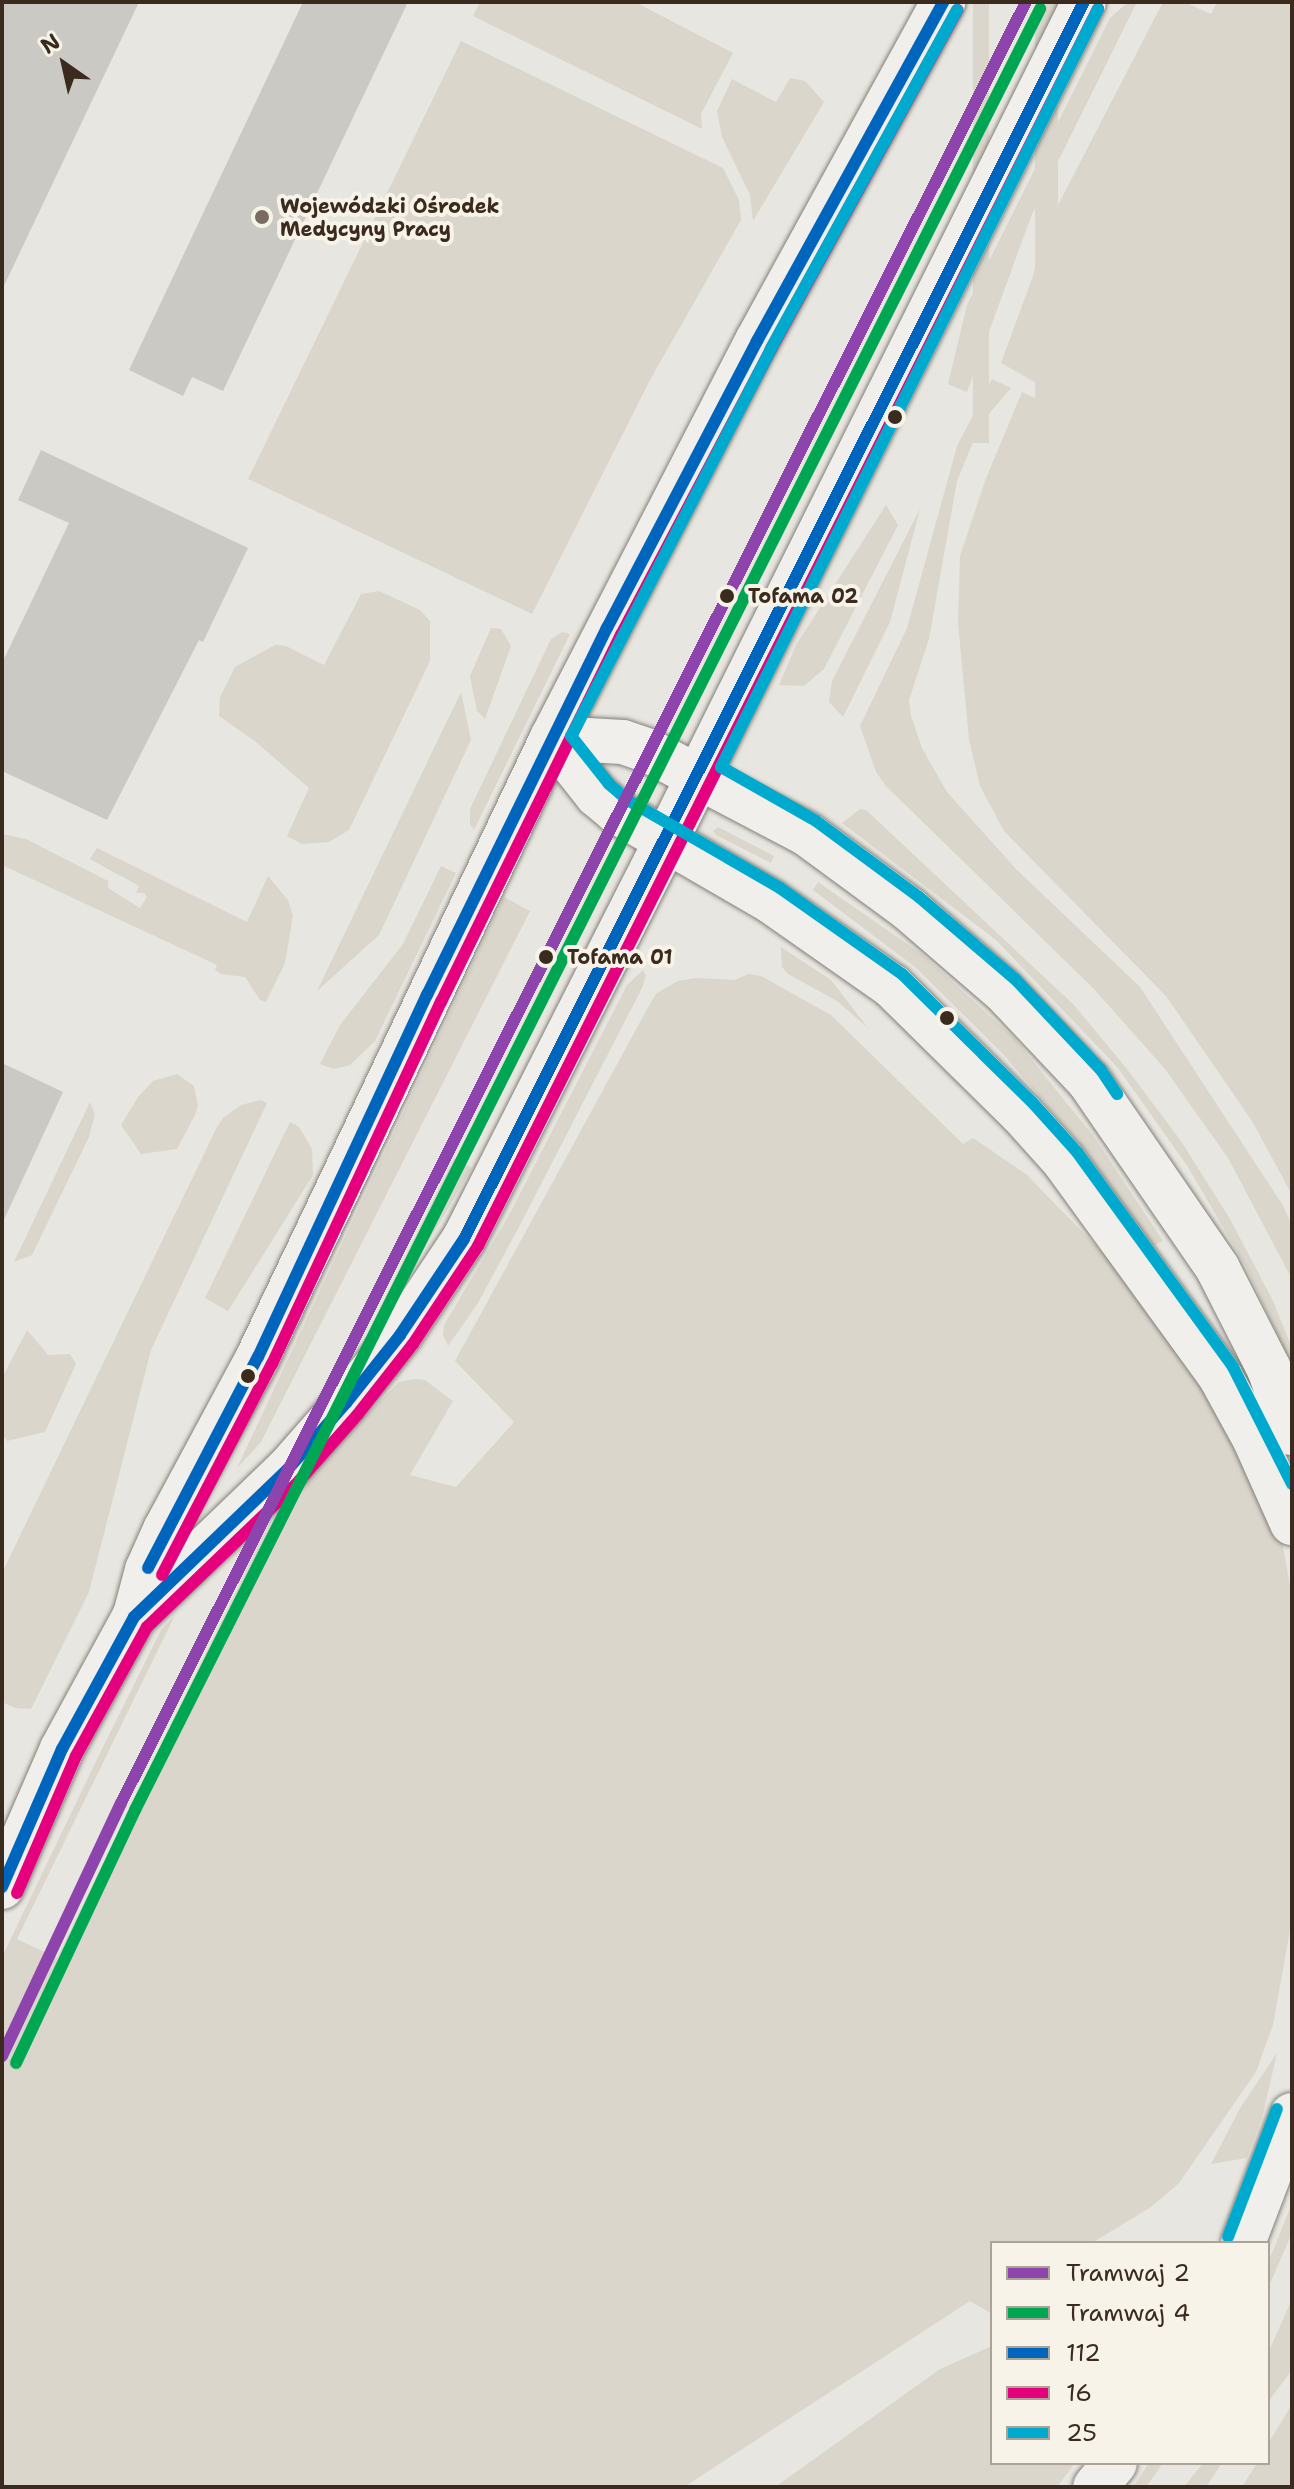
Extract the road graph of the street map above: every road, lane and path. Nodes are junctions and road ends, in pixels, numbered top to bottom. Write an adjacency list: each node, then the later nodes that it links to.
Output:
1 (943, 2): 3 (main road)
2 (1084, 2): 4 (main road)
3 (552, 738): 4 (main road); 5 (main road); 8 (main road)
4 (700, 774): 5 (main road); 6 (main road)
5 (666, 841): 7 (main road); 8 (main road)
6 (1292, 1433)
7 (1292, 1523)
8 (134, 1617): 9 (main road)
9 (2, 1887)
10 (1292, 2115): 11 (main road)
11 (1244, 2241)
12 (1113, 2465): 13 (main road)
13 (1095, 2487)

